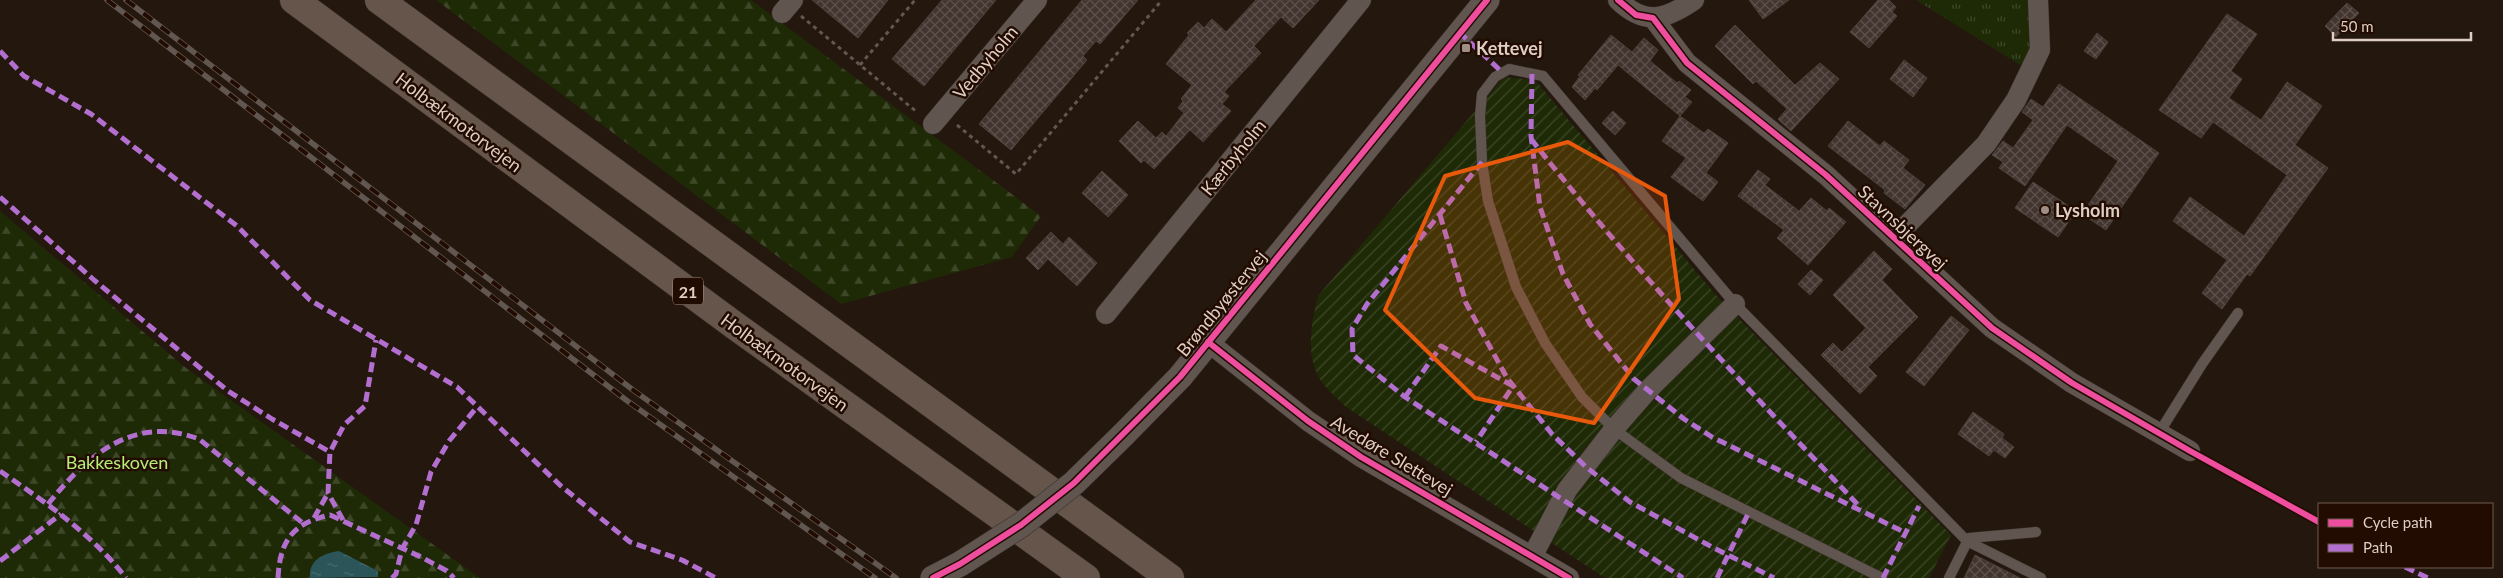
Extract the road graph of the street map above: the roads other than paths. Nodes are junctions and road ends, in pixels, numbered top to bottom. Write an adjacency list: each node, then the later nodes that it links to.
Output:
1 (294, 0): 23 (highway, Holbækmotorvejen / 21)
2 (379, 0): 24 (highway)
3 (1037, 0): 10 (street, Vedbyholm)
4 (1361, 0): 14 (street, Kærbyholm)
5 (1487, 0): 15 (street, Brøndbyøstervej)
6 (1618, 0): 9 (street)
7 (1694, 0): 9 (street)
8 (2038, 0): 11 (street)
9 (1653, 18): 11 (street, Stavnsbjergvej)
10 (938, 118)
11 (1894, 238): 17 (street, Stavnsbjergvej)
12 (1735, 304): 16 (street); 16 (lane); 20 (lane)
13 (2238, 313): 17 (lane)
14 (1106, 314)
15 (1208, 342): 21 (street, Avedøre Slettevej); 22 (street, Brøndbyøstervej, bridge)
16 (1614, 429): 21 (street); 26 (lane)
17 (2159, 433): 18 (street, Stavnsbjergvej)
18 (2190, 452)
19 (2036, 532): 20 (lane)
20 (1967, 541): 27 (lane); 28 (lane)
21 (1533, 555): 25 (street, Avedøre Slettevej)
22 (933, 578)
23 (1086, 578)
24 (1170, 578)
25 (1569, 578)
26 (1882, 578)
27 (1949, 578)
28 (2041, 578)

